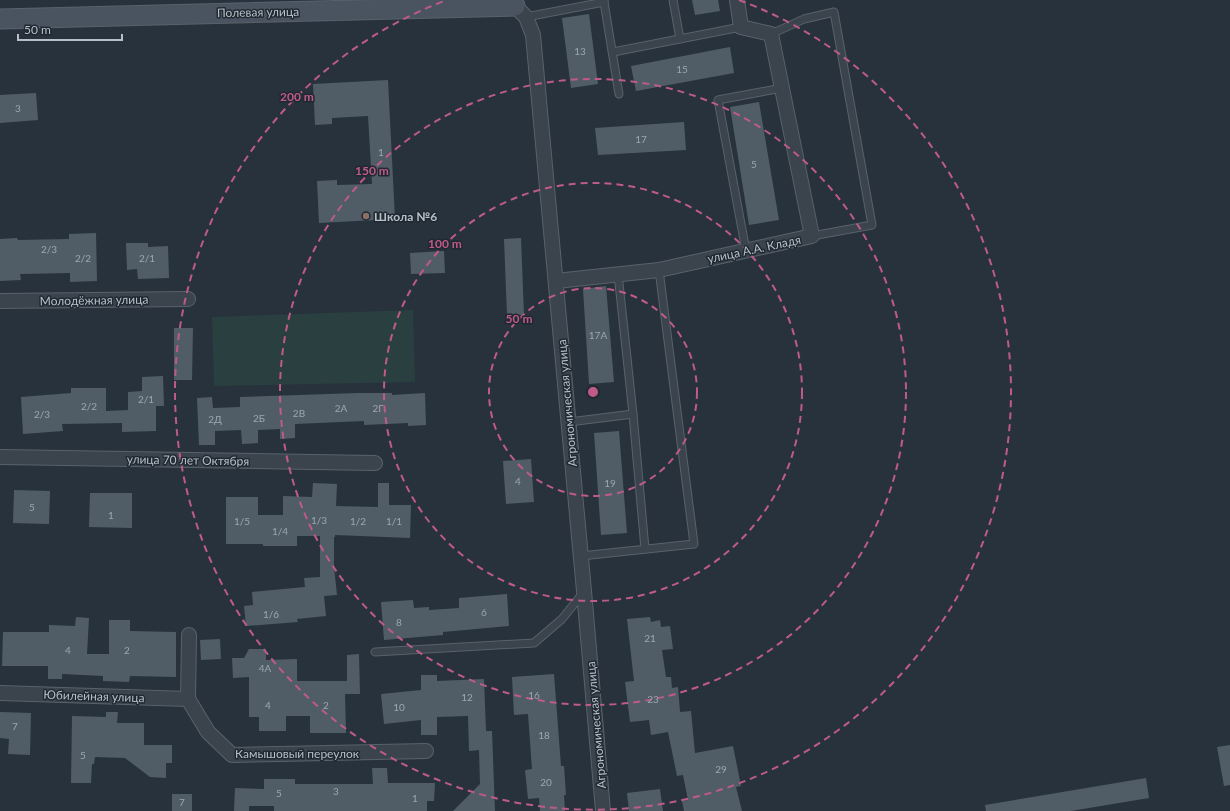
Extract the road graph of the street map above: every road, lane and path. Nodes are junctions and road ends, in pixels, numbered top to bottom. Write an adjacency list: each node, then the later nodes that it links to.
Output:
1 (673, 0): 8 (lane)
2 (737, 0): 6 (street)
3 (604, 1): 4 (lane); 9 (lane)
4 (518, 8): 5 (street, Полевая улица); 16 (street, Агрономическая улица)
5 (0, 19)
6 (741, 27): 7 (street); 8 (lane)
7 (771, 34): 10 (street, улица А.А. Кладя); 12 (lane)
8 (680, 39): 9 (lane)
9 (613, 52): 11 (lane)
10 (782, 88): 12 (street, улица А.А. Кладя); 13 (lane)
11 (619, 94)
12 (812, 236): 13 (street, улица А.А. Кладя)
13 (746, 251): 14 (street, улица А.А. Кладя)
14 (659, 270): 15 (street, улица А.А. Кладя); 23 (lane)
15 (618, 274): 16 (street, улица А.А. Кладя); 19 (lane)
16 (556, 281): 20 (street, Агрономическая улица)
17 (188, 298): 18 (street, Молодёжная улица)
18 (0, 301)
19 (633, 414): 20 (lane); 23 (lane)
20 (569, 422): 24 (street, Агрономическая улица)
21 (0, 457): 22 (street, улица 70 лет Октября)
22 (375, 463)
23 (645, 549): 24 (lane)
24 (581, 556): 25 (street, Агрономическая улица)
25 (584, 591): 27 (lane); 31 (street, Агрономическая улица)
26 (189, 635): 29 (street)
27 (375, 652)
28 (0, 693): 29 (street, Юбилейная улица)
29 (188, 699): 30 (street, Камышовый переулок)
30 (426, 752)
31 (603, 811)

